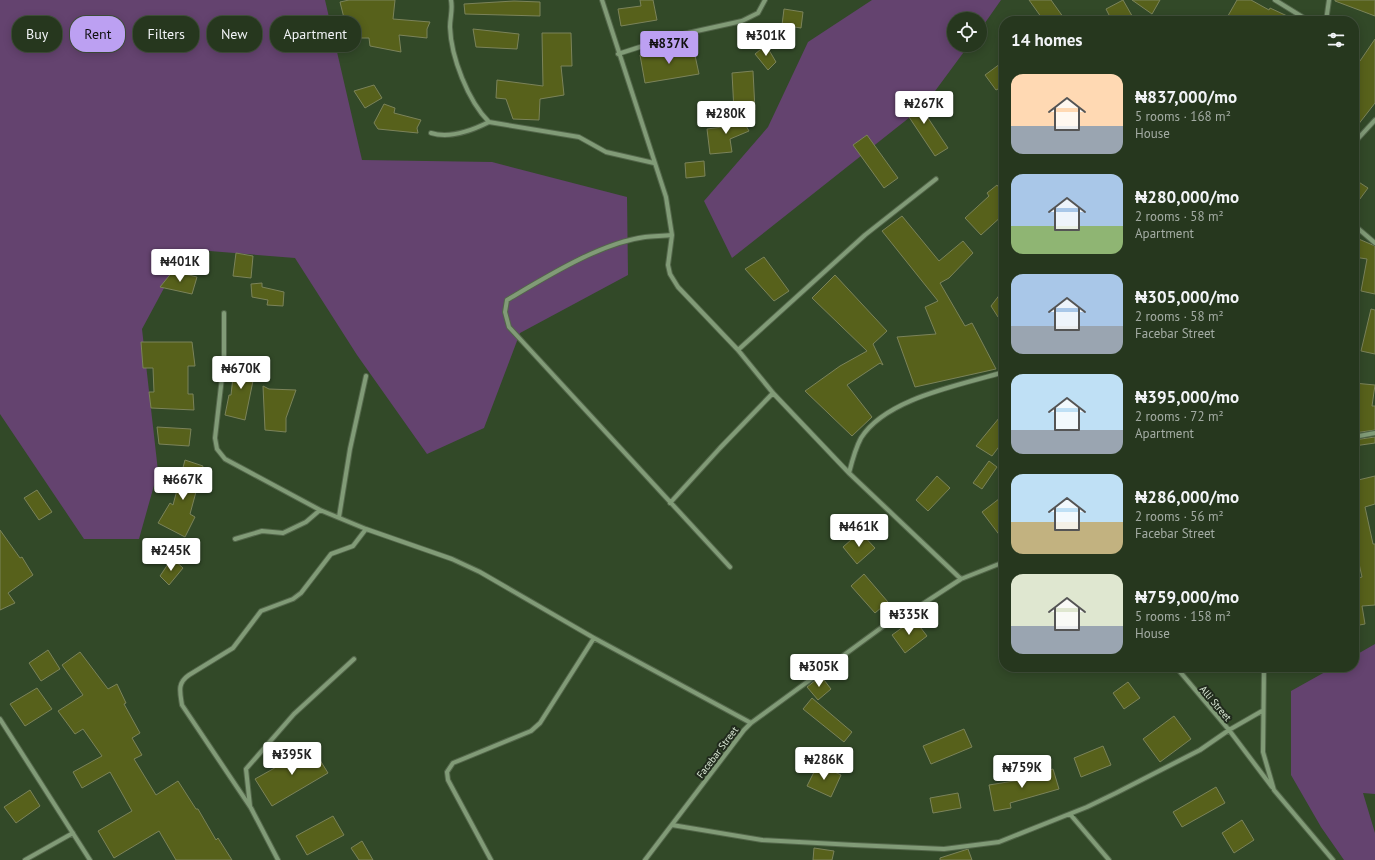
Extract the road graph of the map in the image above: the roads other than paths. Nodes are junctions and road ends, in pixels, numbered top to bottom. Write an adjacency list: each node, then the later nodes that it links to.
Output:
1 (451, 0): 10 (street)
2 (602, 0): 8 (street)
3 (765, 0): 8 (street)
4 (1275, 0): 6 (street)
5 (1329, 0): 7 (street)
6 (1301, 16)
7 (1327, 16)
8 (618, 54): 13 (street)
9 (1375, 120): 12 (street)
10 (489, 122): 11 (street); 13 (street)
11 (431, 133)
12 (1359, 138)
13 (654, 163): 16 (street)
14 (936, 180): 19 (street)
15 (1359, 230): 17 (street)
16 (672, 235): 19 (street); 26 (street)
17 (1375, 243)
18 (224, 313): 27 (street)
19 (738, 350): 22 (street)
20 (999, 373): 25 (street)
21 (366, 376): 28 (street)
22 (773, 393): 25 (street); 26 (street)
23 (1375, 433): 24 (street)
24 (1359, 436)
25 (849, 473): 33 (street)
26 (670, 503): 32 (street)
27 (320, 510): 28 (street); 30 (street)
28 (339, 517): 29 (street)
29 (366, 529): 34 (street); 43 (street)
30 (235, 539)
31 (999, 564): 33 (street, Facebar Street)
32 (730, 567)
33 (961, 578): 40 (street, Facebar Street)
34 (594, 638): 40 (street); 50 (street)
35 (354, 659): 43 (street)
36 (1180, 672): 41 (street, Alli Street)
37 (1264, 672): 38 (street)
38 (1262, 711): 41 (street); 42 (street)
39 (0, 719): 46 (street)
40 (751, 723): 45 (street, Facebar Street)
41 (1229, 730): 42 (street, Alli Street); 44 (street)
42 (1274, 790): 53 (street, Alli Street)
43 (251, 808): 49 (street)
44 (1070, 814): 45 (street); 52 (street)
45 (672, 825): 51 (street, Facebar Street)
46 (73, 833): 47 (street); 48 (street)
47 (25, 860)
48 (90, 860)
49 (278, 860)
50 (491, 860)
51 (645, 860)
52 (1109, 860)
53 (1333, 860)

